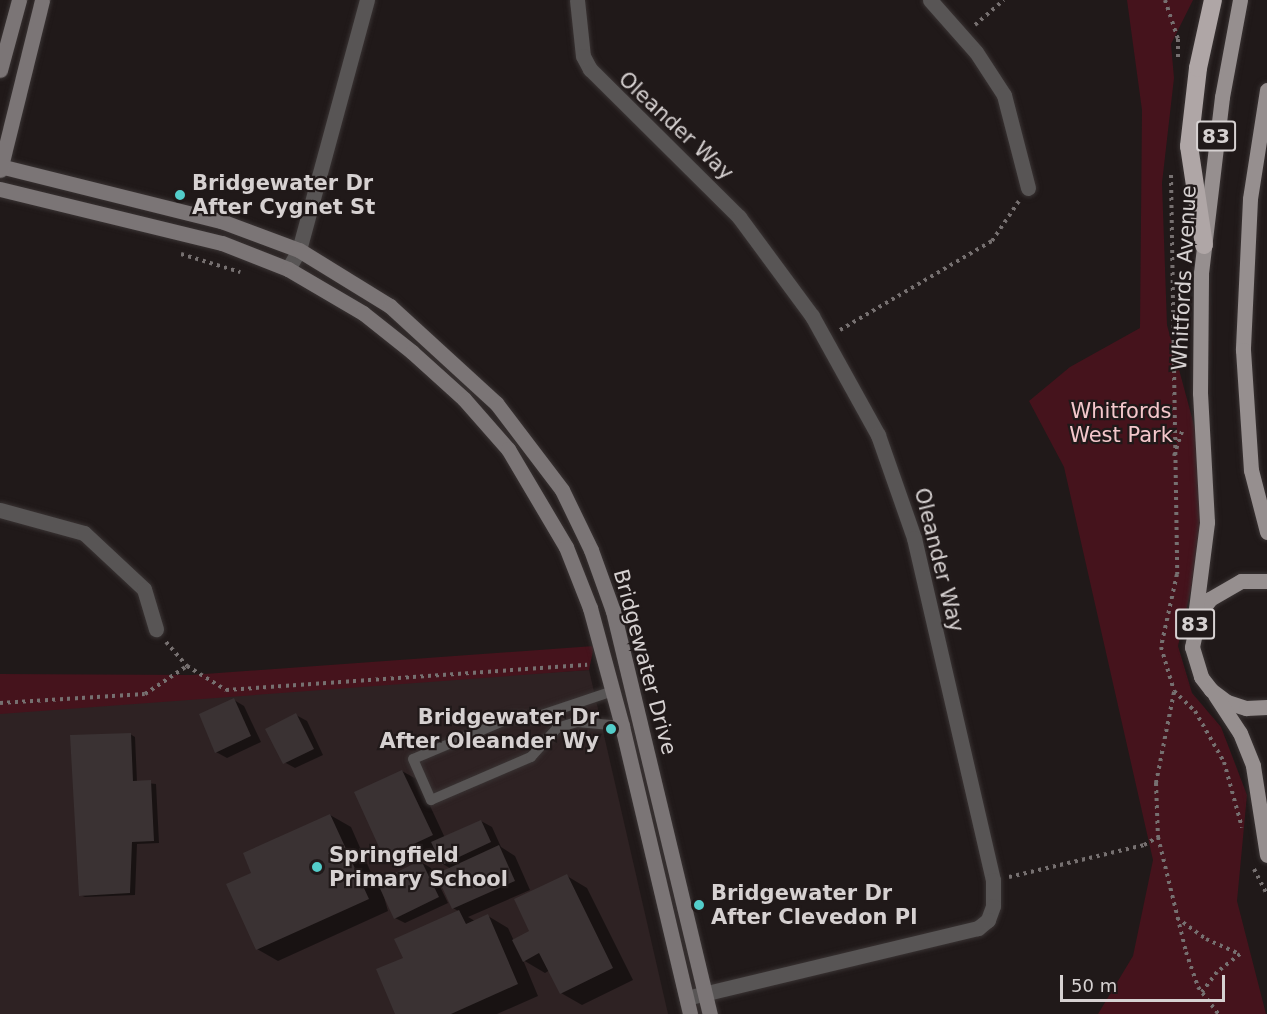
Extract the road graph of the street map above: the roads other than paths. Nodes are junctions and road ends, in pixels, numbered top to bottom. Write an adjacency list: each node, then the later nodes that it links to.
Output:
1 (19, 0): 8 (street)
2 (42, 0): 10 (street)
3 (367, 0): 14 (street)
4 (577, 0): 26 (street, Oleander Way)
5 (930, 0): 11 (street)
6 (1213, 0): 13 (highway)
7 (1240, 0): 13 (main road, Whitfords Avenue / 83)
8 (0, 70)
9 (1267, 90): 17 (main road, 83)
10 (0, 167): 14 (street, Bridgewater Drive)
11 (1028, 188)
12 (0, 189): 15 (street, Bridgewater Drive)
13 (1204, 245): 20 (main road, Whitfords Avenue / 83)
14 (299, 250): 15 (street); 26 (street, Bridgewater Drive)
15 (288, 269): 22 (street, Bridgewater Drive)
16 (0, 510): 19 (street)
17 (1267, 532)
18 (1267, 581): 20 (main road, 83)
19 (156, 629)
20 (1193, 632): 21 (main road, 83)
21 (1211, 690): 23 (main road, 83); 25 (main road, 83)
22 (612, 691): 24 (street, Bridgewater Drive); 24 (lane)
23 (1267, 707)
24 (622, 726): 27 (street, Bridgewater Drive)
25 (1267, 855)
26 (706, 994): 27 (street, Oleander Way); 29 (street, Bridgewater Drive)
27 (687, 998): 28 (street, Bridgewater Drive)
28 (690, 1014)
29 (710, 1014)

